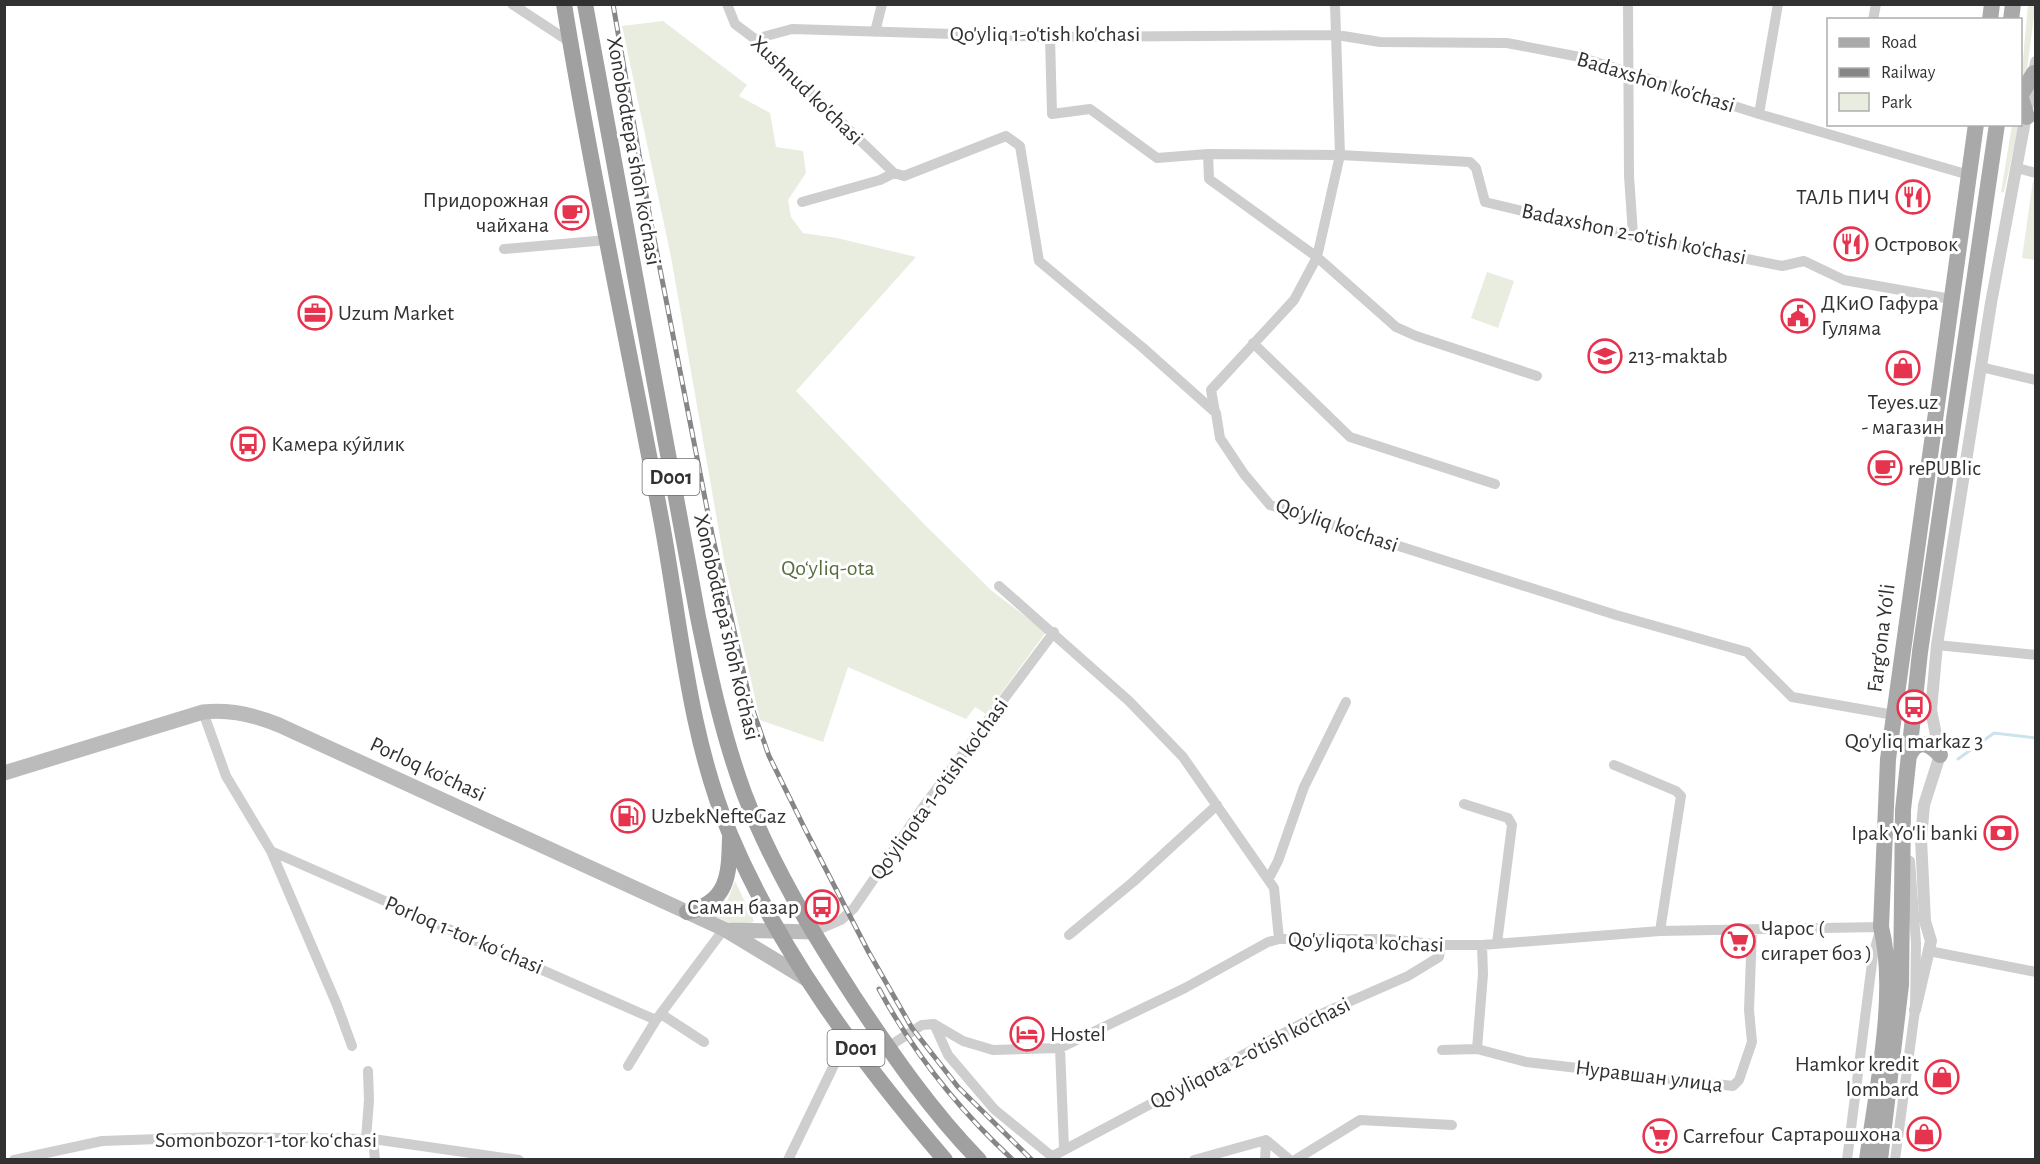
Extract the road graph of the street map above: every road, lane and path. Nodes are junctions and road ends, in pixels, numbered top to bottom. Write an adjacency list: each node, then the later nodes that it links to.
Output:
1 (512, 4): 13 (street)
2 (564, 4): 13 (highway, Xonobodtepa shoh ko'chasi / D001)
3 (585, 4): 30 (highway, Xonobodtepa shoh ko'chasi / D001)
4 (726, 4): 12 (street, Xushnud ko'chasi)
5 (882, 4): 9 (street)
6 (1335, 4): 10 (street)
7 (1628, 4): 15 (street)
8 (1778, 4): 18 (street)
9 (875, 32): 11 (street, Qo'yliq 1-o'tish ko'chasi); 12 (street, Qo'yliq 1-o'tish ko'chasi)
10 (1336, 34): 11 (street, Qo'yliq 1-o'tish ko'chasi); 15 (street, Badaxshon ko'chasi); 23 (street)
11 (1050, 37): 22 (street)
12 (755, 39): 26 (street, Xushnud ko'chasi)
13 (570, 42): 31 (highway, Xonobodtepa shoh ko'chasi / D001)
14 (2035, 67): 16 (main road); 19 (street)
15 (1627, 70): 18 (street, Badaxshon ko'chasi); 29 (street)
16 (2022, 93)
17 (2022, 99): 19 (main road)
18 (1759, 114): 27 (street, Badaxshon ko'chasi)
19 (2027, 117): 24 (street)
20 (1976, 126): 27 (main road, Farg'ona Yo'li)
21 (1997, 126): 49 (main road, Farg'ona Yo'li)
22 (1209, 154): 23 (street); 33 (street)
23 (1340, 155): 29 (street, Badaxshon 2-o'tish ko'chasi); 33 (street)
24 (2017, 168): 25 (street); 36 (street)
25 (2036, 173)
26 (892, 174): 28 (street); 39 (street)
27 (1969, 175): 34 (main road, Farg'ona Yo'li)
28 (802, 202)
29 (1633, 234): 34 (street, Badaxshon 2-o'tish ko'chasi)
30 (627, 237): 31 (highway); 64 (highway, Xonobodtepa shoh ko'chasi / D001)
31 (607, 240): 32 (street); 55 (highway, Xonobodtepa shoh ko'chasi / D001)
32 (504, 249)
33 (1317, 257): 35 (street); 37 (street)
34 (1951, 299): 47 (main road, Farg'ona Yo'li)
35 (1253, 343): 39 (street, Qo'yliq ko'chasi); 40 (street)
36 (1981, 366): 38 (street); 43 (street)
37 (1537, 376)
38 (2036, 380)
39 (1216, 413): 47 (street, Qo'yliq ko'chasi)
40 (1495, 484)
41 (999, 586): 42 (street)
42 (1054, 632): 53 (street); 64 (street, Qo'yliqota 1-o'tish ko'chasi)
43 (1937, 645): 44 (street); 48 (street)
44 (2036, 655)
45 (1346, 702): 57 (street)
46 (203, 712): 51 (main road, Porloq ko'chasi); 56 (street); 58 (main road, Porloq ko'chasi)
47 (1894, 715): 59 (main road, Farg'ona Yo'li)
48 (1940, 755): 49 (main road); 70 (street)
49 (1909, 756): 54 (main road, Farg'ona Yo'li)
50 (1614, 765): 63 (street)
51 (4, 773)
52 (1464, 804): 67 (street)
53 (1217, 805): 57 (street); 65 (street)
54 (1903, 810): 73 (street); 102 (main road, Farg'ona Yo'li)
55 (730, 834): 58 (highway); 61 (highway, Xonobodtepa shoh ko'chasi / D001)
56 (271, 851): 74 (street, Porloq 1-tor koʻchasi); 78 (street)
57 (1269, 878): 66 (street)
58 (687, 912): 60 (main road, Porloq ko'chasi)
59 (1881, 927): 62 (street, Qo'yliqota ko'chasi); 100 (street); 101 (main road, Farg'ona Yo'li)
60 (724, 929): 61 (main road); 72 (main road, Porloq ko'chasi); 74 (street)
61 (778, 929): 64 (main road); 72 (highway, Xonobodtepa shoh ko'chasi / D001)
62 (1752, 930): 63 (street, Qo'yliqota ko'chasi); 81 (street, Нуравшан улица)
63 (1660, 931): 67 (street, Qo'yliqota ko'chasi)
64 (813, 932): 79 (highway, Xonobodtepa shoh ko'chasi / D001)
65 (1069, 935)
66 (1279, 939): 68 (street, Qo'yliqota ko'chasi); 80 (street, Qo'yliqota ko'chasi)
67 (1497, 943): 69 (street, Qo'yliqota ko'chasi)
68 (1441, 945): 69 (street, Qo'yliqota ko'chasi); 88 (street, Qo'yliqota 2-o'tish ko'chasi)
69 (1482, 945): 81 (street)
70 (1929, 951): 71 (street); 73 (street)
71 (2036, 972)
72 (812, 983): 76 (highway, Xonobodtepa shoh ko'chasi / D001)
73 (1915, 1010): 103 (street)
74 (658, 1017): 77 (street, Porloq 1-tor koʻchasi); 83 (street)
75 (934, 1024): 79 (street); 80 (street, Qo'yliqota ko'chasi); 89 (street)
76 (848, 1036): 93 (street); 94 (highway, Xonobodtepa shoh ko'chasi / D001)
77 (704, 1042)
78 (352, 1046)
79 (888, 1047): 95 (highway, Xonobodtepa shoh ko'chasi / D001)
80 (1060, 1048): 88 (street)
81 (1478, 1049): 82 (street)
82 (1442, 1050)
83 (628, 1066)
84 (368, 1071): 86 (street)
85 (1452, 1125): 99 (street)
86 (370, 1139): 90 (street, Somonbozor 1-tor koʻchasi); 91 (street); 92 (street, Somonbozor 1-tor koʻchasi)
87 (1266, 1140): 96 (street); 97 (street); 98 (street)
88 (1064, 1148): 89 (street, Qo'yliqota 2-o'tish ko'chasi)
89 (1053, 1158)
90 (14, 1160)
91 (375, 1160)
92 (519, 1160)
93 (788, 1160)
94 (945, 1160)
95 (979, 1160)
96 (1194, 1160)
97 (1265, 1160)
98 (1290, 1160)
99 (1295, 1160)
100 (1847, 1160)
101 (1867, 1160)
102 (1880, 1160)
103 (1895, 1160)

